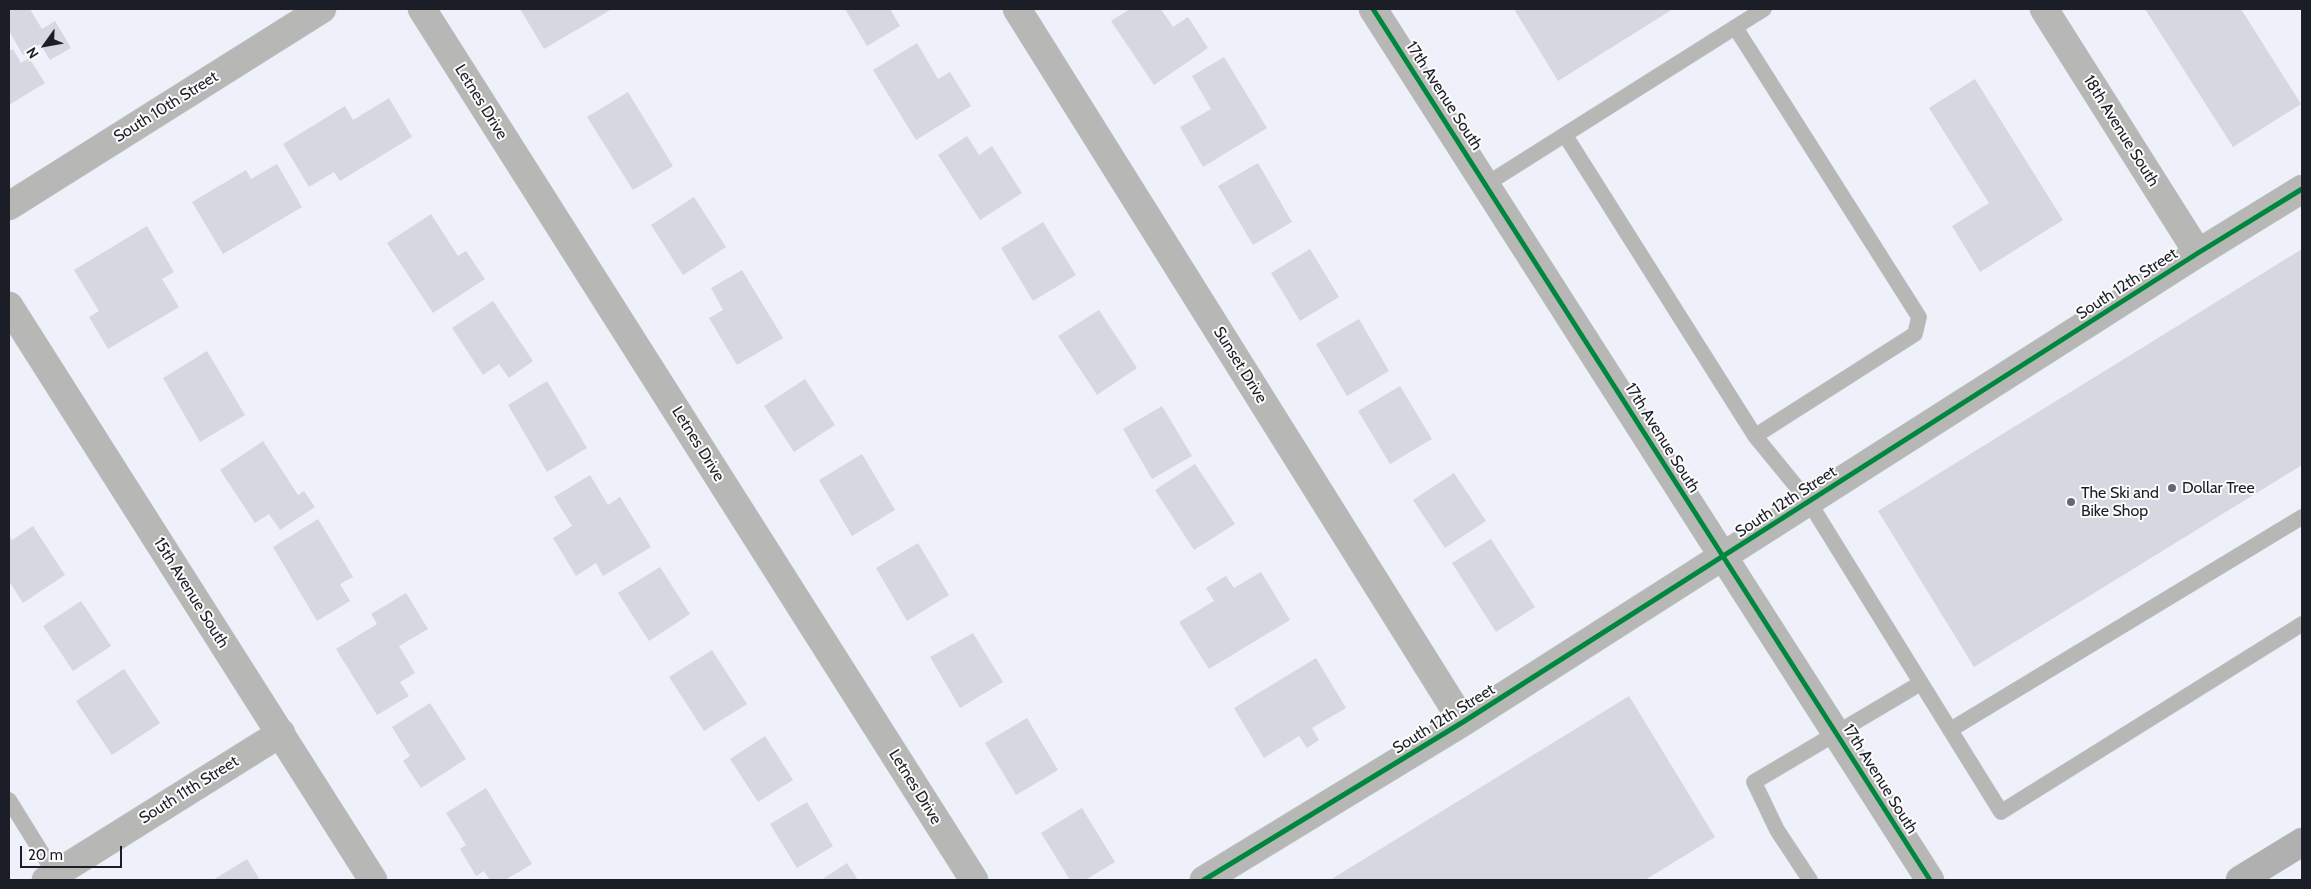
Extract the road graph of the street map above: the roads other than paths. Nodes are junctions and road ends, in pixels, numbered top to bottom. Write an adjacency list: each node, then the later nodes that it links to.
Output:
1 (322, 9): 11 (street, South 10th Street)
2 (422, 9): 28 (street, Letnes Drive)
3 (1017, 9): 20 (street, Sunset Drive)
4 (1373, 9): 9 (street, 17th Avenue South)
5 (1764, 9): 7 (lane)
6 (2044, 9): 12 (street, 18th Avenue South)
7 (1736, 26): 8 (lane); 14 (lane)
8 (1565, 135): 9 (lane); 14 (lane)
9 (1485, 185): 17 (street, 17th Avenue South)
10 (2302, 189): 12 (street, South 12th Street)
11 (9, 206)
12 (2198, 253): 15 (street, South 12th Street)
13 (9, 306): 22 (street, 15th Avenue South)
14 (1755, 436): 15 (lane)
15 (1809, 502): 17 (street, South 12th Street); 19 (lane)
16 (2302, 517): 21 (lane)
17 (1723, 557): 20 (street, South 12th Street); 23 (street, 17th Avenue South)
18 (2302, 624): 21 (lane)
19 (1921, 683): 21 (lane); 23 (lane)
20 (1464, 722): 29 (street, South 12th Street)
21 (1950, 730)
22 (281, 733): 26 (street, South 11th Street); 27 (street, 15th Avenue South)
23 (1836, 734): 30 (lane); 31 (street, 17th Avenue South)
24 (9, 800): 26 (lane)
25 (2302, 842): 32 (main road)
26 (53, 878)
27 (373, 880)
28 (974, 880)
29 (1204, 880)
30 (1810, 880)
31 (1930, 880)
32 (2240, 880)

